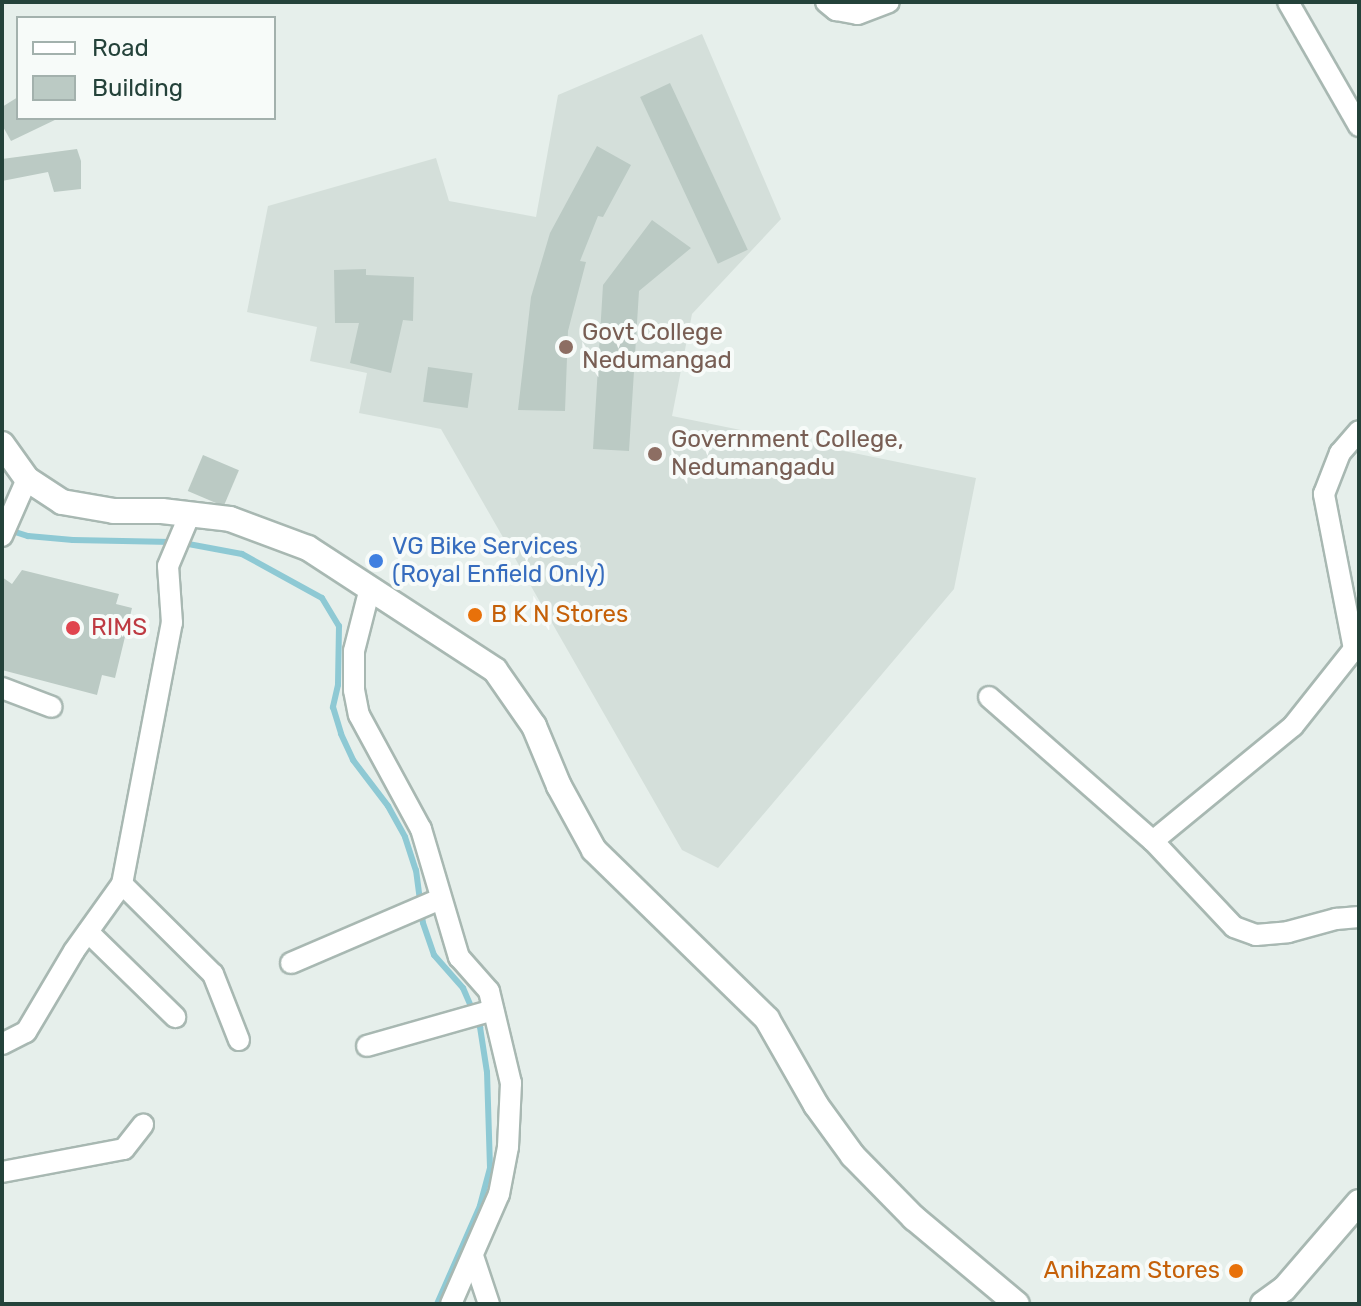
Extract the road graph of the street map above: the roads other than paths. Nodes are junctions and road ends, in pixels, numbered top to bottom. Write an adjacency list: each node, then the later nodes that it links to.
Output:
1 (826, 2): 2 (street)
2 (889, 2)
3 (1288, 2): 4 (street)
4 (1359, 126)
5 (1359, 431): 11 (street)
6 (2, 444): 7 (main road)
7 (27, 479): 8 (main road); 9 (street)
8 (190, 514): 10 (main road); 16 (street)
9 (2, 536)
10 (370, 588): 17 (street); 32 (main road)
11 (1357, 650): 15 (street)
12 (2, 688): 14 (street)
13 (989, 697): 15 (street)
14 (52, 707)
15 (1153, 841): 18 (street)
16 (122, 884): 19 (street); 23 (street)
17 (440, 899): 20 (street); 21 (street)
18 (1359, 917)
19 (88, 932): 22 (street); 24 (street)
20 (291, 963)
21 (493, 1010): 25 (street); 29 (street)
22 (175, 1017)
23 (239, 1040)
24 (2, 1044)
25 (367, 1046)
26 (143, 1125): 27 (street)
27 (2, 1172)
28 (1359, 1202): 33 (main road)
29 (473, 1256): 30 (street); 31 (street)
30 (451, 1304)
31 (489, 1304)
32 (1017, 1304)
33 (1263, 1304)

